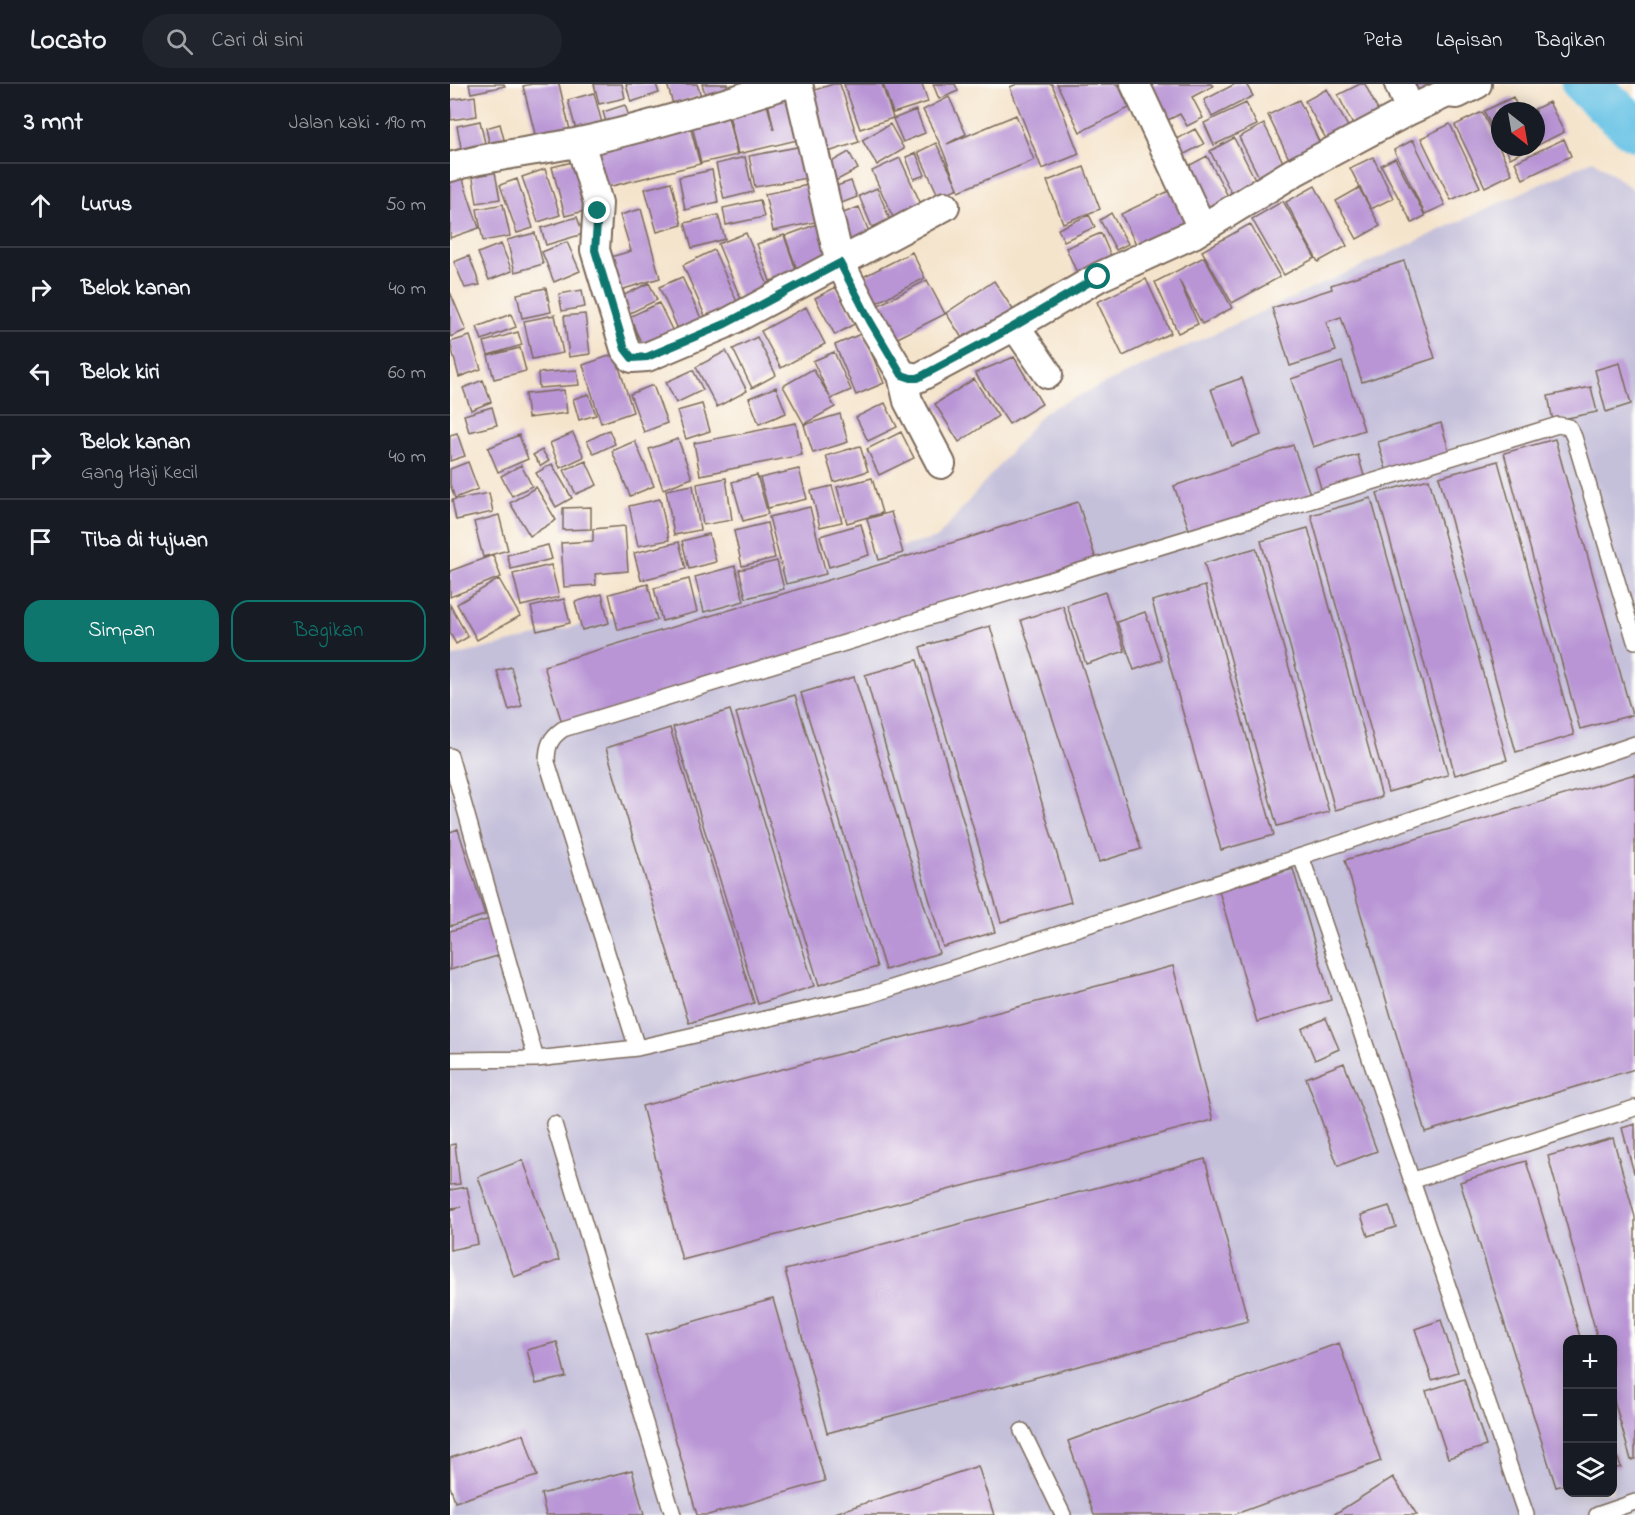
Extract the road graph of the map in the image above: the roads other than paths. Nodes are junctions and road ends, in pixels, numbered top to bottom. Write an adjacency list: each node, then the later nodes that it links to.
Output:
1 (786, 84): 7 (street)
2 (798, 84): 11 (street)
3 (1136, 84): 10 (street)
4 (1399, 84): 6 (street)
5 (1477, 84): 6 (street)
6 (1410, 110): 10 (street)
7 (580, 142): 8 (street); 11 (street)
8 (450, 167)
9 (945, 206): 11 (street)
10 (1202, 228): 12 (street)
11 (840, 263): 14 (street)
12 (1013, 327): 13 (street); 14 (street)
13 (1048, 374)
14 (902, 375): 15 (street)
15 (941, 464)
16 (1635, 642): 20 (lane)
17 (1635, 744): 19 (lane)
18 (450, 756): 21 (lane)
19 (1302, 856): 20 (lane); 25 (lane)
20 (637, 1048): 21 (lane)
21 (536, 1059): 22 (lane)
22 (450, 1060)
23 (1635, 1108): 25 (lane)
24 (554, 1125): 28 (lane)
25 (1411, 1180): 30 (lane)
26 (1022, 1431): 29 (lane)
27 (1635, 1502): 31 (lane)
28 (673, 1515)
29 (1063, 1515)
30 (1526, 1515)
31 (1597, 1515)

